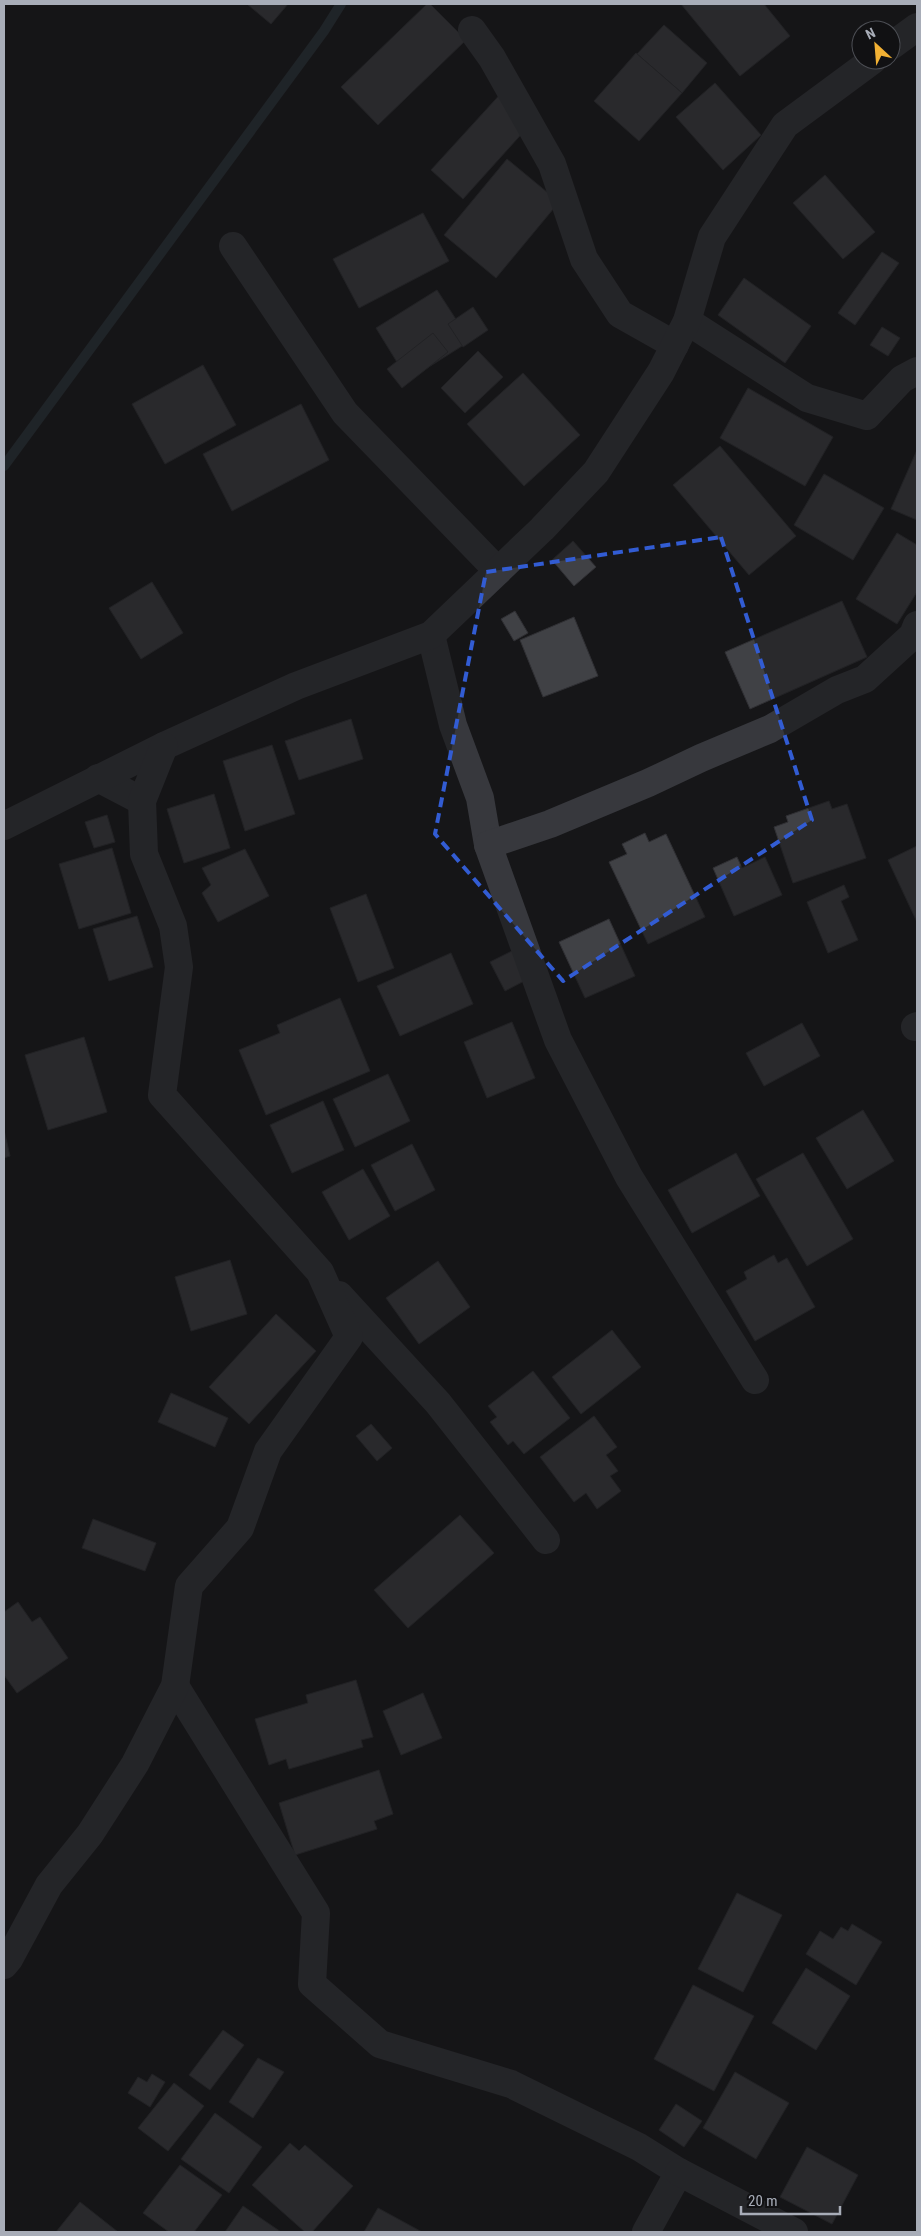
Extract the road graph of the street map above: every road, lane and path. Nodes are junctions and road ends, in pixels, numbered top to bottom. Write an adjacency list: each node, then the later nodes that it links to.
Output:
1 (917, 27): 3 (street)
2 (472, 30): 6 (street)
3 (901, 39)
4 (859, 70): 6 (street)
5 (233, 246): 8 (street)
6 (681, 333): 7 (street); 8 (street)
7 (917, 371)
8 (498, 570): 10 (street)
9 (917, 625): 15 (street)
10 (431, 635): 11 (street); 15 (street)
11 (164, 746): 12 (street); 13 (street)
12 (98, 778): 13 (street); 14 (street)
13 (142, 801): 16 (street)
14 (4, 826)
15 (488, 845): 17 (street)
16 (320, 1272): 18 (street); 19 (street)
17 (755, 1380)
18 (546, 1540)
19 (175, 1686): 20 (street); 21 (street)
20 (4, 1965)
21 (679, 2172): 22 (street); 23 (street)
22 (752, 2220): 24 (street)
23 (646, 2232)
24 (794, 2232)

